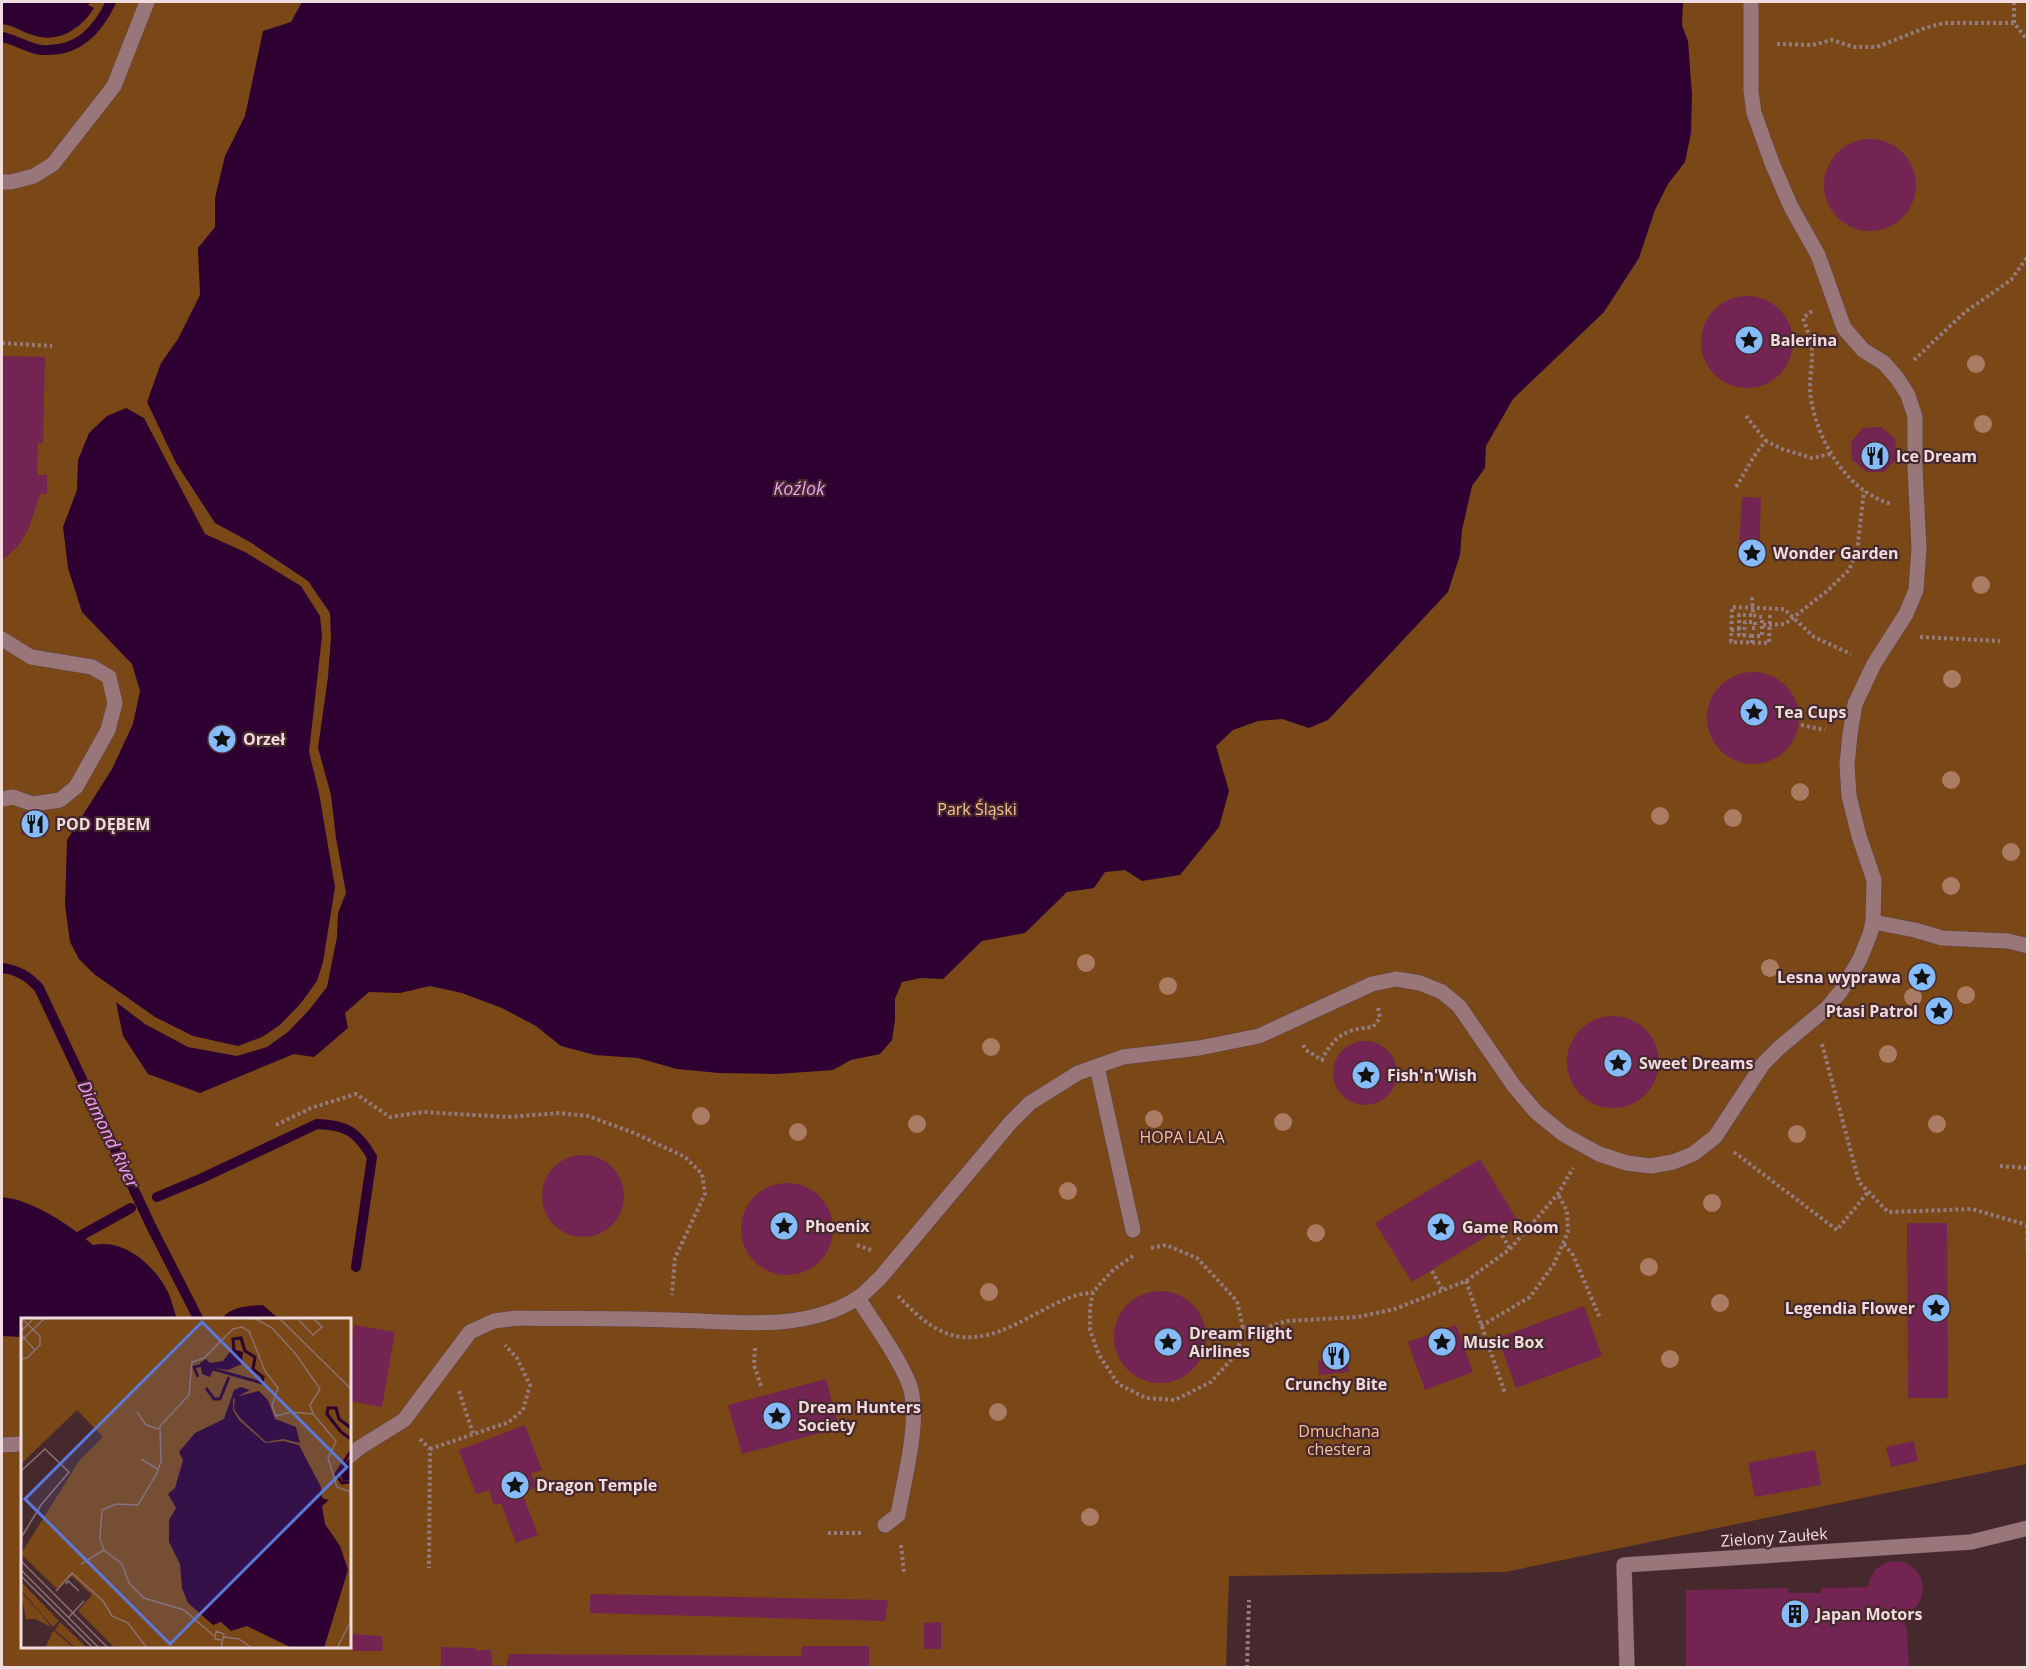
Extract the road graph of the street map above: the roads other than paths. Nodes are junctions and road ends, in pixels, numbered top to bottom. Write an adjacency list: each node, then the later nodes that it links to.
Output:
1 (147, 2): 3 (street)
2 (1751, 2): 6 (street)
3 (2, 182)
4 (2, 639): 5 (street)
5 (2, 799)
6 (1873, 922): 7 (street); 8 (street)
7 (2028, 946)
8 (1096, 1067): 9 (street); 10 (street)
9 (1133, 1230)
10 (858, 1298): 13 (street); 14 (street)
11 (21, 1444): 12 (street)
12 (2, 1445)
13 (351, 1455)
14 (885, 1525)
15 (2028, 1528): 16 (street, Zielony Zaułek)
16 (1627, 1668)

